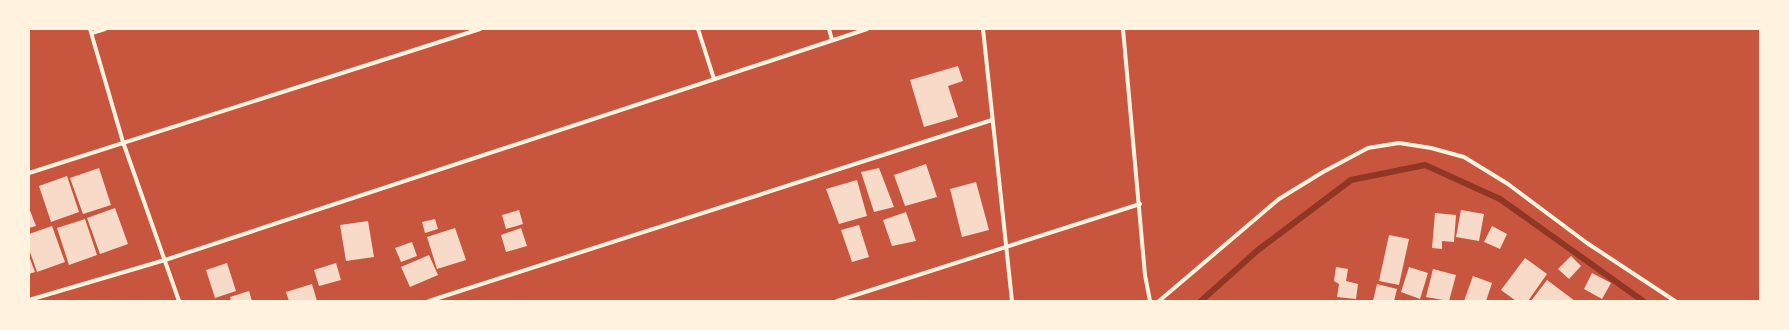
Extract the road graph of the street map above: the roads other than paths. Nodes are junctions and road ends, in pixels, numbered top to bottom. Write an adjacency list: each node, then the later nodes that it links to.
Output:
1 (105, 29): 8 (street)
2 (480, 29): 12 (street)
3 (698, 29): 10 (street)
4 (829, 29): 9 (street)
5 (867, 29): 9 (street)
6 (983, 29): 11 (street)
7 (1123, 29): 14 (street)
8 (91, 31): 12 (street)
9 (832, 40): 10 (street)
10 (714, 79): 16 (street)
11 (992, 120): 15 (street); 19 (street)
12 (123, 142): 13 (street); 16 (street)
13 (29, 173)
14 (1140, 204): 15 (street); 22 (street)
15 (1006, 248): 20 (street); 21 (street)
16 (165, 260): 17 (street); 18 (street)
17 (29, 300)
18 (179, 301)
19 (429, 301)
20 (837, 301)
21 (1012, 301)
22 (1150, 301)
23 (1159, 301): 24 (street)
24 (1675, 301)

